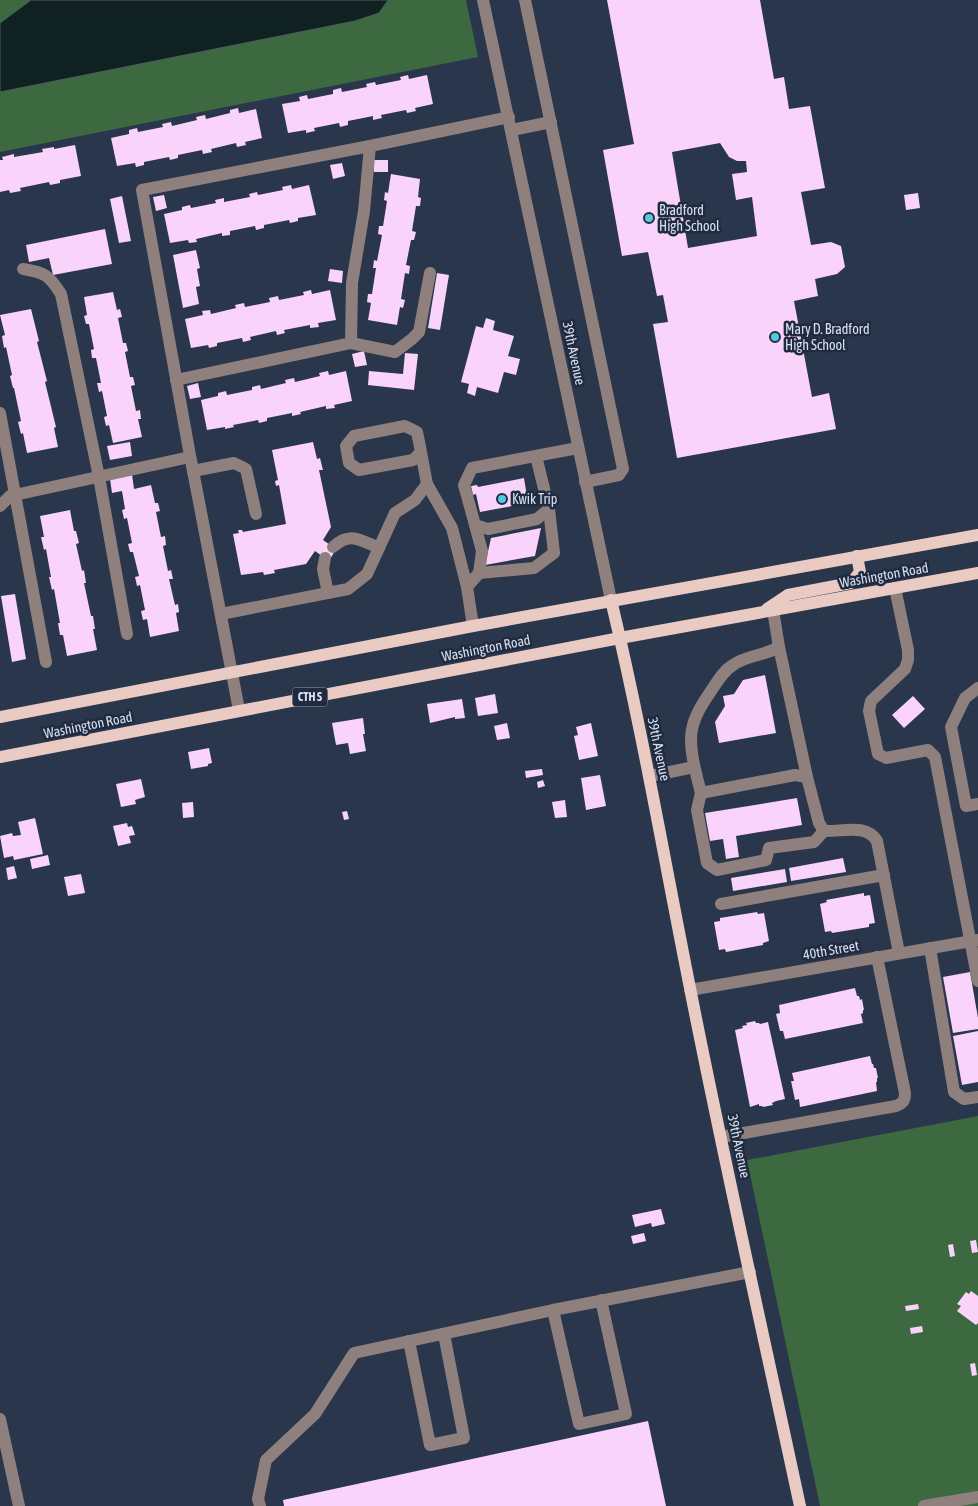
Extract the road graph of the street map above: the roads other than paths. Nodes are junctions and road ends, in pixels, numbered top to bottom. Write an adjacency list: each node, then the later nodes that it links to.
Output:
1 (483, 0): 3 (street, 39th Avenue)
2 (525, 0): 4 (street)
3 (509, 116): 5 (street, 39th Avenue); 6 (street)
4 (551, 122): 5 (street); 18 (street)
5 (512, 130): 12 (street, 39th Avenue)
6 (370, 146): 9 (street); 10 (street)
7 (23, 269): 17 (street)
8 (430, 272): 9 (street)
9 (350, 343): 10 (street)
10 (176, 380): 15 (street)
11 (0, 412): 20 (street)
12 (578, 448): 14 (street); 18 (street, 39th Avenue)
13 (421, 452): 13 (street); 19 (street)
14 (536, 456): 22 (street); 24 (street)
15 (190, 457): 16 (street); 17 (street)
16 (193, 471): 23 (street); 37 (street)
17 (99, 477): 20 (street); 39 (street)
18 (585, 482): 35 (street, 39th Avenue)
19 (427, 484): 27 (street); 32 (street)
20 (16, 494): 21 (street); 42 (street)
21 (0, 506)
22 (549, 509): 24 (street); 30 (street)
23 (256, 514)
24 (475, 525): 30 (street)
25 (978, 535): 28 (main road, Washington Road)
26 (333, 547): 27 (street)
27 (379, 548): 34 (street)
28 (857, 556): 35 (main road, Washington Road); 36 (main road)
29 (325, 558): 34 (street)
30 (480, 573): 32 (street)
31 (978, 573): 33 (main road, Washington Road)
32 (467, 587): 38 (street)
33 (895, 588): 36 (main road, Washington Road); 56 (street)
34 (328, 593): 37 (street)
35 (611, 600): 38 (main road, Washington Road); 40 (main road, 39th Avenue)
36 (767, 612): 40 (main road, Washington Road); 41 (street)
37 (221, 614): 43 (street)
38 (473, 626): 43 (main road, Washington Road)
39 (127, 634)
40 (620, 638): 45 (main road, Washington Road / CTH S); 49 (main road, 39th Avenue)
41 (779, 647): 48 (street); 50 (street)
42 (46, 662)
43 (233, 671): 45 (street); 46 (main road, Washington Road)
44 (978, 688): 52 (street)
45 (240, 710): 47 (main road, Washington Road / CTH S)
46 (0, 717)
47 (0, 757)
48 (694, 767): 49 (street); 51 (street)
49 (650, 776): 61 (main road, 39th Avenue)
50 (807, 776): 51 (street); 53 (street)
51 (701, 792): 53 (street)
52 (978, 804)
53 (824, 831): 54 (street)
54 (884, 875): 55 (street); 58 (street)
55 (722, 904)
56 (974, 940): 57 (street, 40th Street); 60 (street)
57 (930, 948): 58 (street, 40th Street); 62 (street)
58 (899, 954): 59 (street, 40th Street)
59 (877, 958): 61 (street, 40th Street); 63 (street)
60 (978, 981)
61 (690, 990): 63 (main road, 39th Avenue)
62 (978, 1097)
63 (721, 1137): 64 (main road, 39th Avenue)
64 (750, 1272): 65 (street); 73 (main road, 39th Avenue)
65 (601, 1300): 66 (street); 66 (street)
66 (553, 1310): 67 (street)
67 (444, 1334): 68 (street); 68 (street)
68 (409, 1341): 72 (street)
69 (0, 1420): 71 (street)
70 (978, 1497): 74 (street)
71 (19, 1506)
72 (260, 1506)
73 (800, 1506)
74 (924, 1506)

